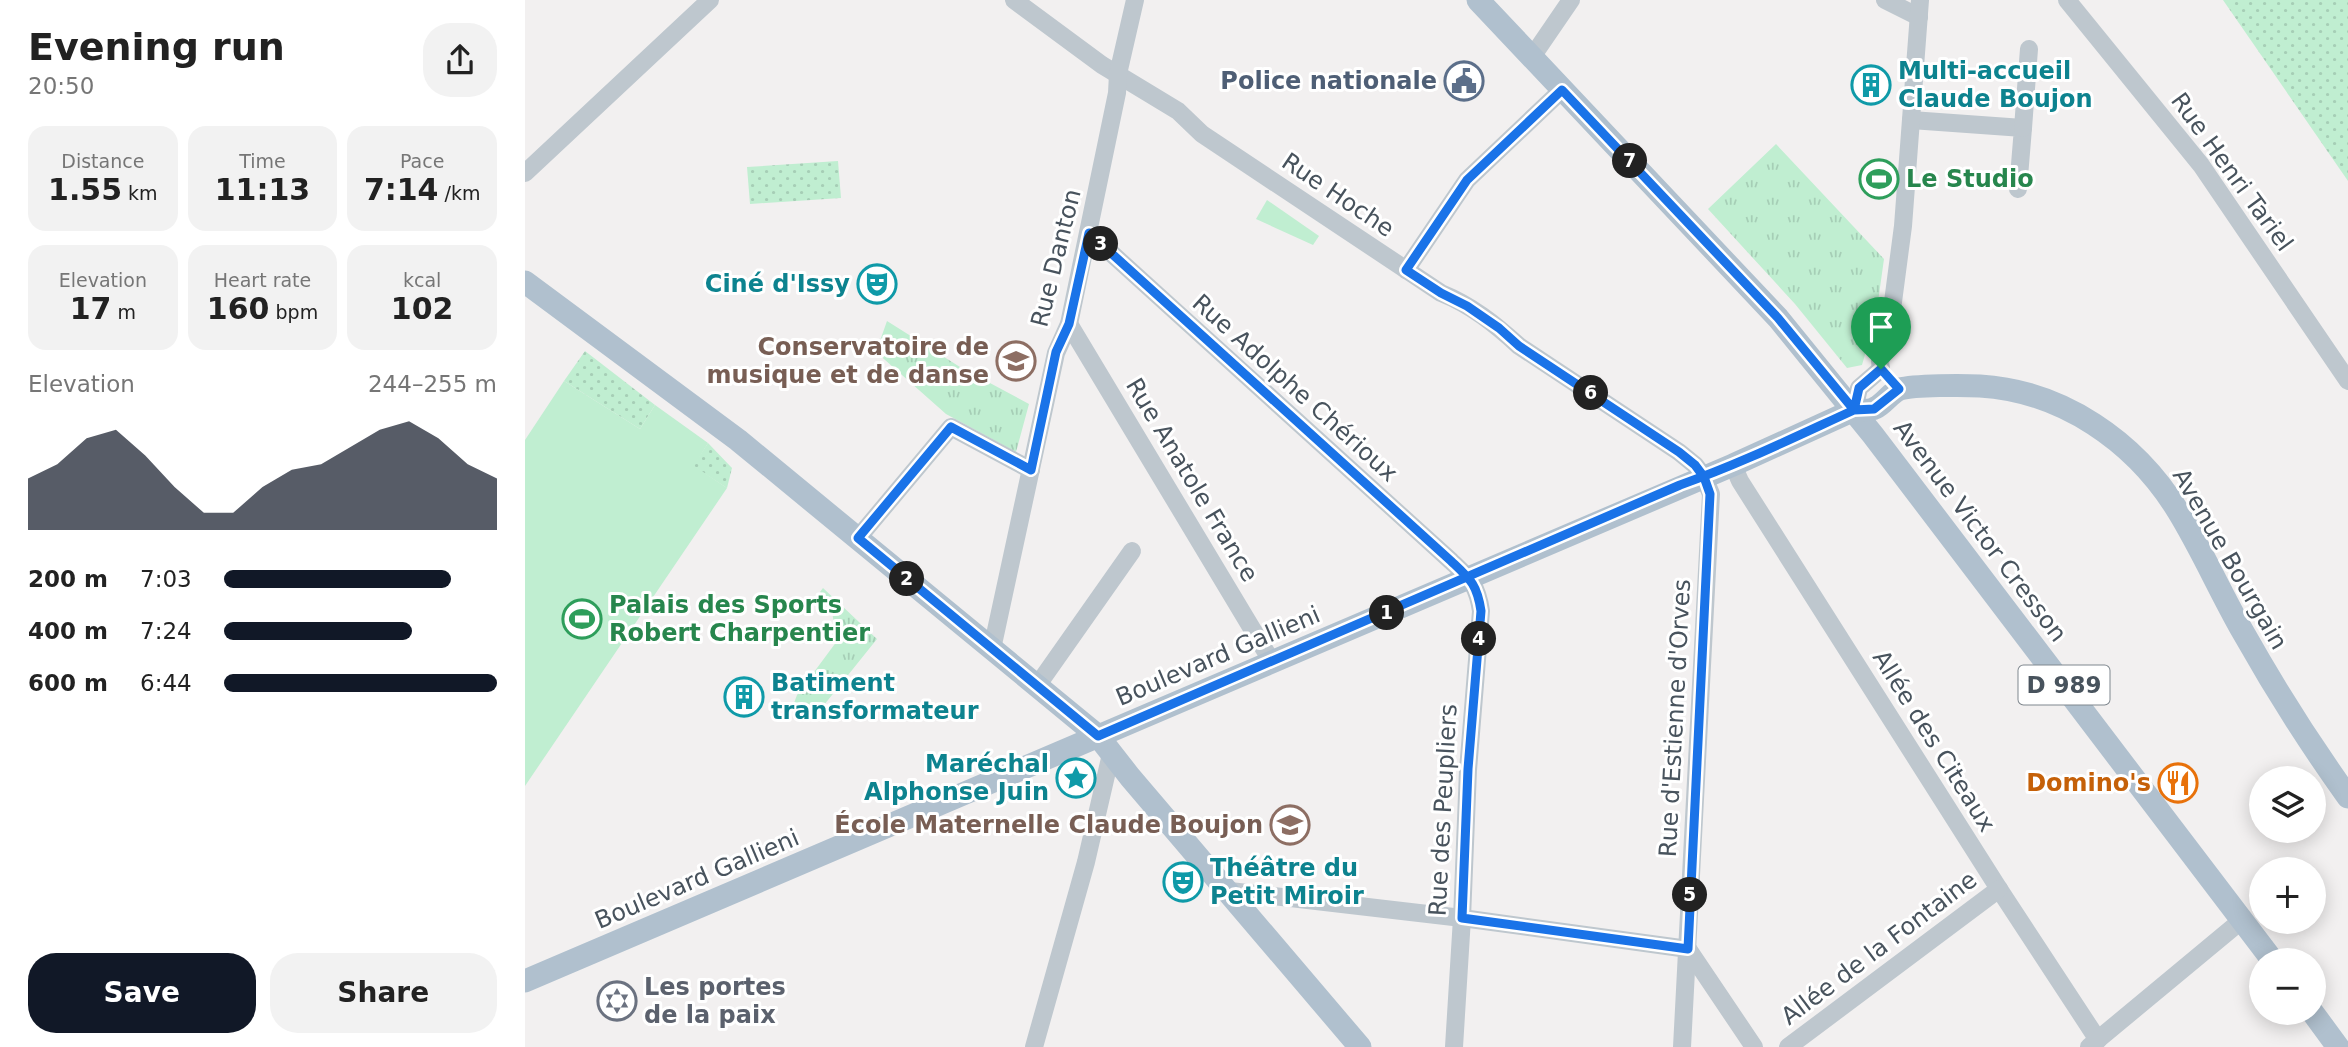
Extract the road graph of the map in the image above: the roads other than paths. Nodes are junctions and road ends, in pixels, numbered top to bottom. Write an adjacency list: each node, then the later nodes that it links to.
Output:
1 (710, 0): 15 (street)
2 (1014, 0): 11 (street, Rue Hoche)
3 (1135, 0): 11 (street, Rue Danton)
4 (1478, 0): 10 (main road, Avenue Victor Cresson / D 989)
5 (1571, 0): 10 (street)
6 (1885, 0): 8 (street)
7 (2067, 0): 22 (street, Rue Henri Tariel)
8 (1919, 8): 13 (street)
9 (2028, 48): 14 (street)
10 (1532, 57): 12 (main road, Avenue Victor Cresson / D 989)
11 (1118, 74): 17 (street, Rue Danton); 18 (street, Rue Hoche)
12 (1562, 90): 18 (street); 24 (main road, Avenue Victor Cresson / D 989)
13 (1911, 120): 14 (street); 21 (street)
14 (2023, 128): 16 (street)
15 (525, 173)
16 (2018, 189)
17 (1089, 233): 20 (street, Rue Danton); 30 (street, Rue Adolphe Chérioux)
18 (1406, 270): 27 (street, Rue Hoche)
19 (525, 282): 28 (main road)
20 (1069, 324): 26 (street, Rue Danton); 32 (street, Rue Anatole France)
21 (1881, 369): 23 (street); 24 (street)
22 (2348, 381)
23 (1899, 389): 24 (main road, Boulevard Gallieni); 35 (main road, Avenue Bourgain)
24 (1854, 410): 25 (main road, Boulevard Gallieni); 39 (main road, Avenue Victor Cresson / D 989)
25 (1733, 465): 27 (main road, Boulevard Gallieni); 36 (street, Allée des Citeaux)
26 (1031, 470): 28 (street); 31 (street, Rue Danton)
27 (1704, 477): 30 (main road, Boulevard Gallieni); 41 (street, Rue d'Estienne d'Orves)
28 (858, 538): 31 (main road)
29 (1132, 551): 33 (street)
30 (1469, 578): 32 (main road, Boulevard Gallieni); 38 (street, Rue des Peupliers)
31 (992, 649): 33 (main road)
32 (1272, 662): 34 (main road, Boulevard Gallieni)
33 (1037, 686): 34 (main road)
34 (1105, 745): 37 (main road); 42 (main road, Boulevard Gallieni); 45 (street)
35 (2348, 797)
36 (1999, 889): 44 (street, Allée des Citeaux); 50 (street, Allée de la Fontaine)
37 (1230, 891): 38 (street); 46 (main road)
38 (1462, 918): 41 (street); 47 (street, Rue des Peupliers)
39 (2242, 919): 40 (main road, Avenue Victor Cresson / D 989); 44 (street)
40 (2263, 948)
41 (1688, 949): 48 (street, Rue d'Estienne d'Orves); 49 (street)
42 (525, 981)
43 (2322, 1025): 51 (main road)
44 (2093, 1043)
45 (1034, 1047)
46 (1360, 1047)
47 (1454, 1047)
48 (1682, 1047)
49 (1754, 1047)
50 (1788, 1047)
51 (2339, 1047)

